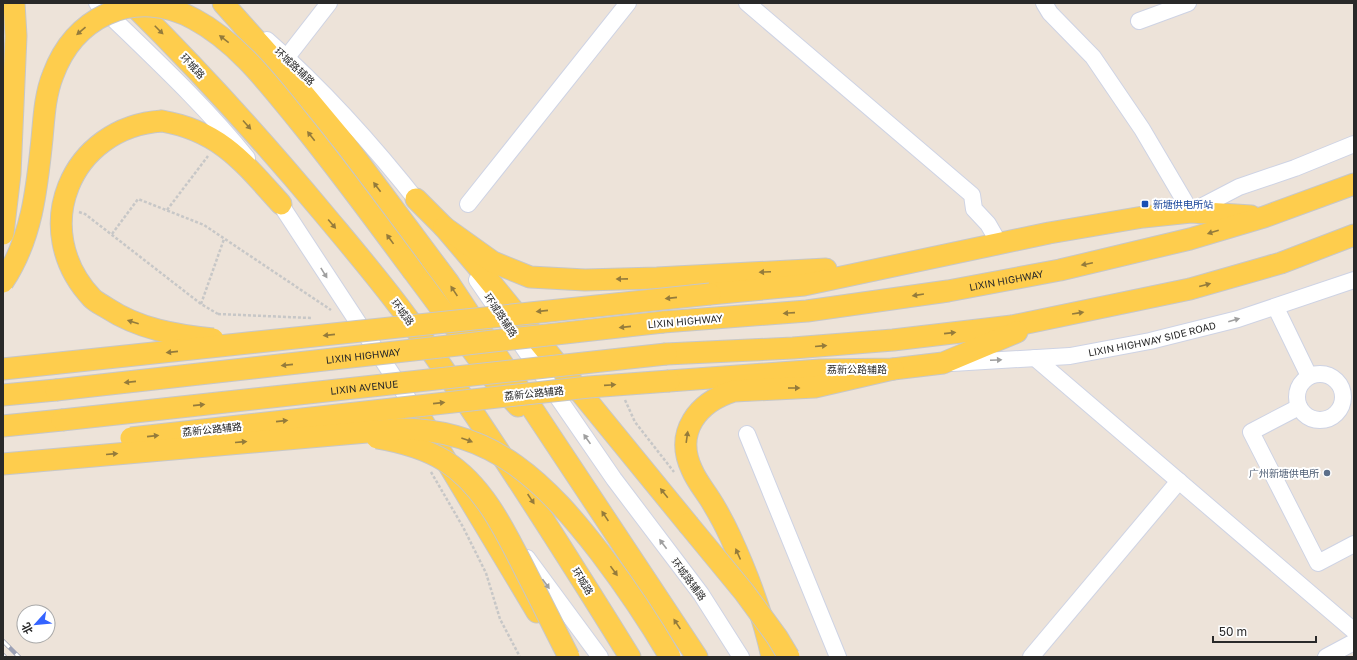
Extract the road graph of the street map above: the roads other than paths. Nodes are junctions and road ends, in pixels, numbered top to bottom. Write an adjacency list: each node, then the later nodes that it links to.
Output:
1 (14, 3): 20 (main road, bridge)
2 (97, 3): 15 (street)
3 (131, 3): 53 (main road, 环城路, one-way to 53)
4 (224, 3): 11 (street, 环城路辅路); 44 (main road, one-way to 4)
5 (329, 3): 11 (street)
6 (628, 3): 16 (street)
7 (747, 3): 22 (street)
8 (1044, 3): 17 (street)
9 (1188, 3): 10 (street)
10 (1139, 21)
11 (286, 57): 14 (street, 环城路辅路)
12 (1354, 144): 17 (street)
13 (1354, 184): 18 (main road, LIXIN HIGHWAY)
14 (416, 199): 19 (main road); 56 (street, 环城路辅路, one-way to 14)
15 (281, 204): 28 (main road, one-way to 15, bridge); 39 (street, one-way to 39)
16 (468, 204)
17 (1191, 212): 18 (main road); 22 (main road)
18 (1264, 217): 37 (main road, LIXIN HIGHWAY, one-way to 37, bridge)
19 (444, 227): 23 (main road, one-way to 19); 58 (main road, one-way to 19, bridge)
20 (3, 234)
21 (1354, 235): 27 (main road, one-way to 21)
22 (999, 243): 23 (main road)
23 (888, 266): 28 (main road, one-way to 28, bridge)
24 (1354, 280): 26 (street, LIXIN HIGHWAY SIDE ROAD)
25 (3, 282): 44 (main road, one-way to 25, bridge)
26 (1276, 308): 30 (street, LIXIN HIGHWAY SIDE ROAD, one-way to 26); 34 (street)
27 (1057, 316): 29 (main road, one-way to 27); 31 (main road, 荔新公路辅路)
28 (253, 344): 32 (main road, one-way to 32, bridge)
29 (793, 348): 35 (main road); 40 (main road, LIXIN AVENUE, one-way to 29, bridge)
30 (1035, 358): 31 (street, LIXIN HIGHWAY SIDE ROAD, one-way to 30); 46 (street)
31 (943, 363): 33 (main road, 荔新公路辅路)
32 (3, 369)
33 (893, 369): 35 (main road, 荔新公路辅路); 57 (main road, one-way to 33)
34 (1310, 376): 36 (street); 38 (street)
35 (669, 381): 43 (main road, 荔新公路辅路, one-way to 35, bridge)
36 (1347, 383): 38 (street)
37 (3, 395)
38 (1299, 407): 47 (street)
39 (420, 417): 50 (main road); 52 (street, one-way to 52)
40 (3, 426)
41 (350, 434): 45 (main road, one-way to 41, bridge); 51 (main road, bridge); 54 (main road, one-way to 54, bridge)
42 (747, 434): 59 (street)
43 (3, 452)
44 (566, 459): 55 (main road, one-way to 44)
45 (3, 464)
46 (1179, 481): 48 (street); 60 (street)
47 (1354, 544)
48 (1354, 631)
49 (1354, 642): 61 (street)
50 (566, 657)
51 (569, 657)
52 (600, 657)
53 (630, 657)
54 (670, 657)
55 (697, 657)
56 (741, 657)
57 (772, 657)
58 (788, 657)
59 (838, 657)
60 (1030, 657)
61 (1326, 657)

